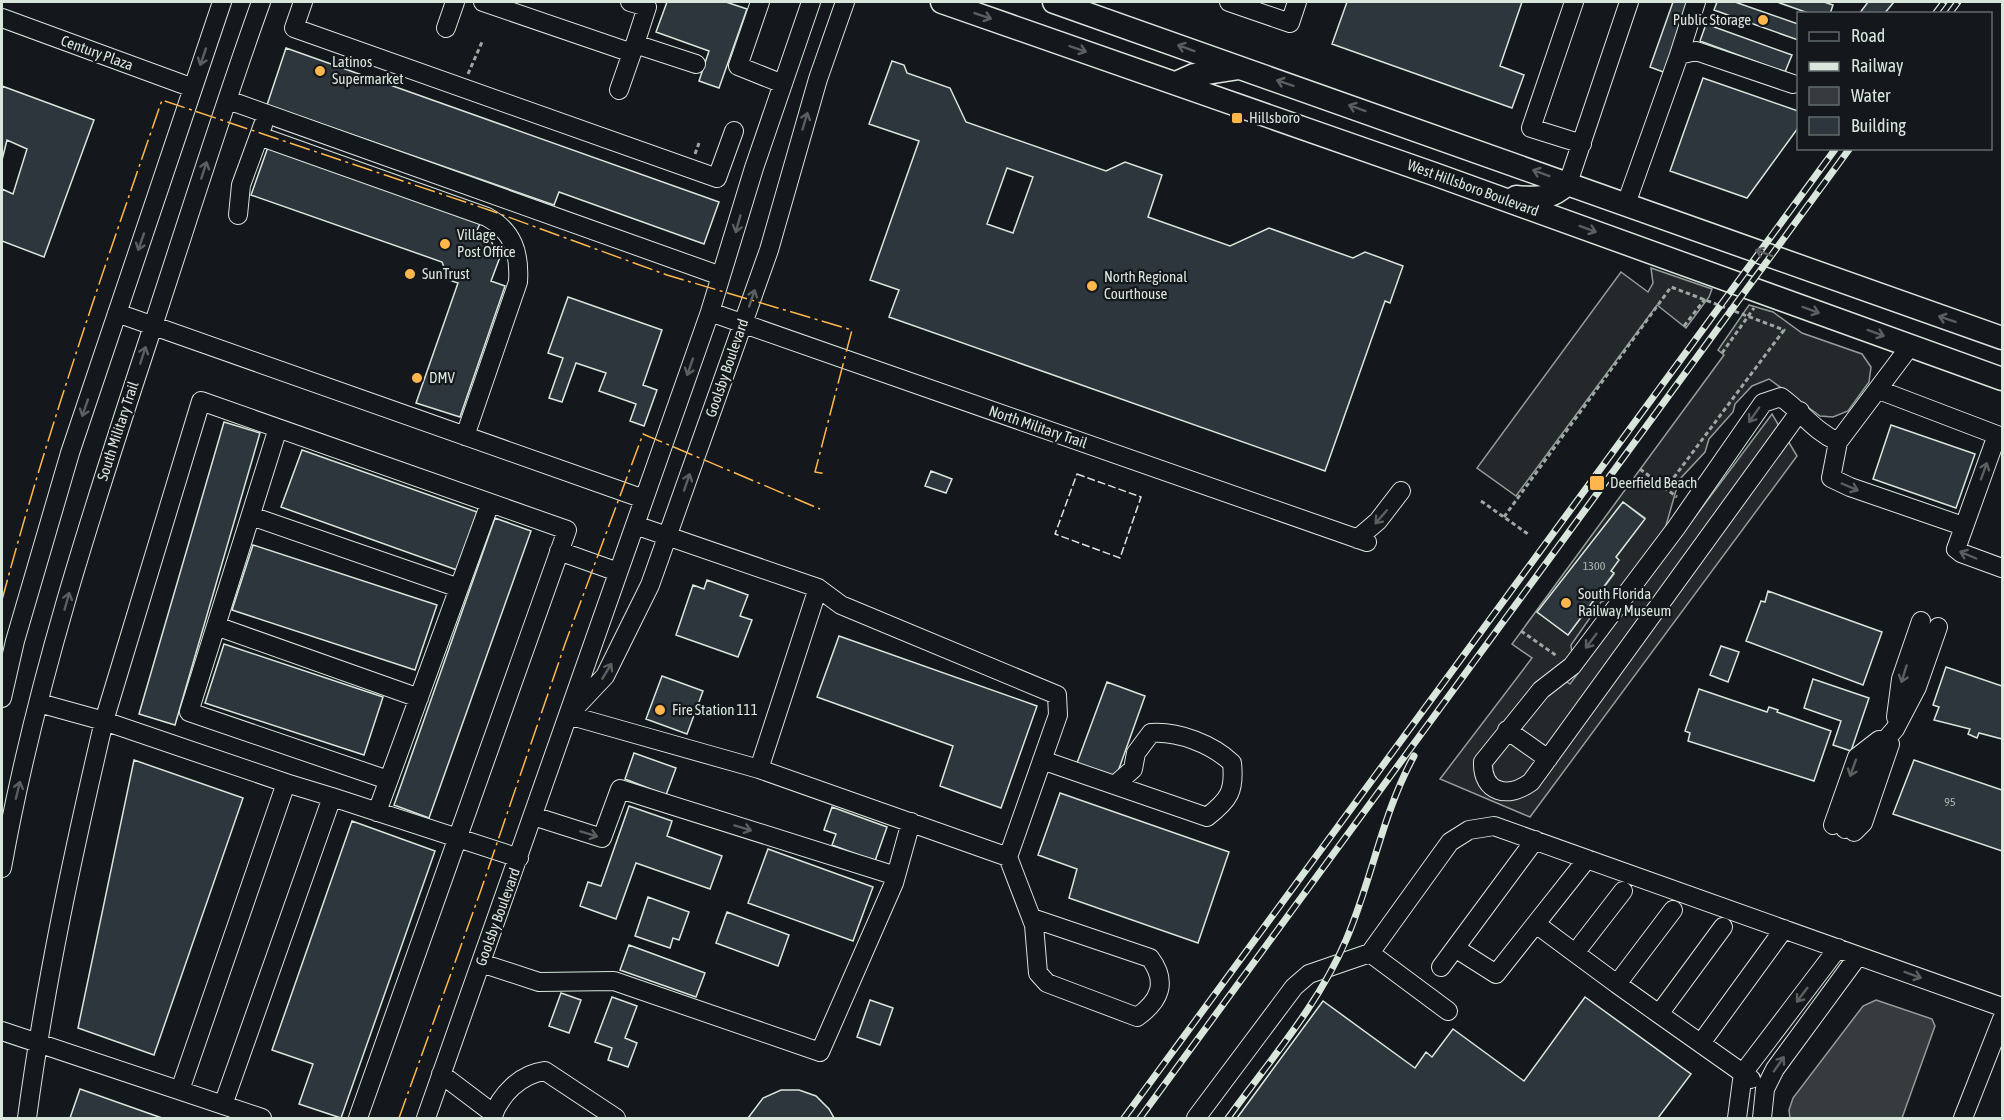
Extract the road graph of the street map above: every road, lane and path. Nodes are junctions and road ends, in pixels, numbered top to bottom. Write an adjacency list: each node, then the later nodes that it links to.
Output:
1 (222, 2): 26 (street, one-way to 26)
2 (261, 2): 28 (street, South Military Trail)
3 (303, 2): 30 (street)
4 (455, 2): 18 (street)
5 (483, 2): 19 (street)
6 (630, 2): 19 (street)
7 (760, 2): 24 (street)
8 (811, 2): 24 (street, Goolsby Boulevard)
9 (845, 2): 44 (street, Goolsby Boulevard, one-way to 9)
10 (942, 2): 23 (main road, West Hillsboro Boulevard, one-way to 23)
11 (1054, 2): 22 (main road, one-way to 11)
12 (1229, 2): 13 (street)
13 (1298, 2)
14 (1574, 2): 32 (street)
15 (1629, 2): 32 (street)
16 (1696, 2): 20 (street)
17 (2, 18): 26 (street, Century Plaza)
18 (446, 28)
19 (633, 48): 21 (street); 27 (street)
20 (1679, 56): 25 (street); 35 (street)
21 (696, 64)
22 (1241, 68): 23 (main road); 33 (main road, one-way to 22)
23 (1176, 83): 34 (main road, West Hillsboro Boulevard)
24 (783, 84): 37 (street, Goolsby Boulevard, one-way to 37)
25 (1793, 84)
26 (193, 88): 42 (street, one-way to 42)
27 (619, 90)
28 (228, 100): 29 (street); 45 (street, South Military Trail, one-way to 28)
29 (267, 115): 31 (street); 37 (street)
30 (734, 131)
31 (259, 136): 36 (street); 54 (street)
32 (1582, 144): 33 (street)
33 (1568, 183): 34 (main road); 35 (main road)
34 (1494, 195): 48 (main road, West Hillsboro Boulevard, one-way to 48)
35 (1626, 204): 47 (main road, one-way to 35)
36 (238, 215)
37 (721, 276): 41 (street, Goolsby Boulevard)
38 (1708, 291): 39 (path)
39 (1705, 298): 43 (path); 46 (path); 62 (path)
40 (1755, 307): 43 (path)
41 (710, 312): 44 (street, North Military Trail); 58 (street, Goolsby Boulevard, one-way to 58)
42 (117, 313): 45 (street); 76 (street, one-way to 76)
43 (1749, 316): 49 (path); 56 (path)
44 (743, 324): 57 (street, North Military Trail, one-way to 44); 67 (street, Goolsby Boulevard, one-way to 44)
45 (153, 326): 54 (street); 78 (street, South Military Trail, one-way to 45)
46 (1684, 326)
47 (2002, 338)
48 (1911, 345): 50 (main road, West Hillsboro Boulevard); 51 (street)
49 (1722, 353)
50 (2002, 379)
51 (1879, 390): 55 (street); 64 (street, one-way to 51)
52 (1800, 411): 55 (street); 65 (street, one-way to 65); 68 (street)
53 (278, 428): 60 (street); 61 (street); 80 (street)
54 (465, 436): 58 (street)
55 (1838, 442): 64 (street, one-way to 64)
56 (1666, 488)
57 (1401, 491)
58 (644, 499): 63 (street, Goolsby Boulevard)
59 (1481, 501): 62 (path)
60 (490, 503): 69 (street); 72 (street)
61 (251, 516): 72 (street); 75 (street)
62 (1504, 517): 66 (path)
63 (634, 525): 67 (street); 71 (street, Goolsby Boulevard)
64 (1963, 526): 70 (street, one-way to 64)
65 (1676, 528): 68 (street); 82 (street, one-way to 82)
66 (1528, 534)
67 (667, 537): 73 (street); 79 (street, Goolsby Boulevard, one-way to 67)
68 (1703, 547): 83 (street)
69 (559, 550): 71 (street); 93 (street)
70 (2002, 568)
71 (618, 572): 79 (street, Goolsby Boulevard)
72 (459, 588): 77 (street)
73 (818, 588): 84 (street); 85 (street)
74 (1930, 624): 81 (street)
75 (216, 626): 77 (street); 86 (street)
76 (2, 698)
77 (419, 698): 86 (street)
78 (39, 703): 80 (street); 98 (street, South Military Trail, one-way to 78)
79 (568, 714): 85 (street); 91 (street, Goolsby Boulevard)
80 (104, 721): 87 (street); 119 (street)
81 (1895, 729): 81 (street, one-way to 81)
82 (1507, 730): 83 (street); 83 (street)
83 (1548, 759)
84 (1042, 760): 88 (street); 95 (street)
85 (759, 769): 92 (street)
86 (388, 780): 90 (street)
87 (286, 783): 89 (street); 124 (street)
88 (1115, 785): 88 (street)
89 (332, 797): 90 (street); 125 (street)
90 (377, 812): 93 (street)
91 (533, 816): 96 (street, Goolsby Boulevard); 99 (street, one-way to 99)
92 (911, 822): 95 (street); 99 (street)
93 (456, 838): 96 (street); 129 (street)
94 (1535, 840): 97 (street); 106 (street); 108 (street)
95 (1008, 857): 102 (street)
96 (519, 858): 111 (street, Goolsby Boulevard)
97 (1587, 859): 103 (street); 105 (street)
98 (2, 868)
99 (896, 876): 111 (street)
100 (1623, 891): 109 (street)
101 (1673, 910): 113 (street)
102 (1032, 918): 102 (street)
103 (1536, 924): 106 (street); 109 (street)
104 (1723, 927): 116 (street)
105 (1784, 929): 107 (street); 120 (street)
106 (1455, 948): 112 (street)
107 (1838, 948): 110 (street); 121 (street, one-way to 121)
108 (1370, 953): 115 (street); 132 (street)
109 (1575, 953): 113 (street)
110 (1858, 956): 114 (street, one-way to 114); 123 (street, one-way to 110)
111 (481, 963): 122 (street, Goolsby Boulevard)
112 (1441, 967)
113 (1617, 984): 116 (street)
114 (2002, 1007)
115 (1448, 1011)
116 (1659, 1014): 120 (street)
117 (2002, 1019): 135 (street)
118 (2, 1030): 119 (street)
119 (37, 1042): 124 (street); 127 (street)
120 (1701, 1043): 121 (street)
121 (1743, 1073): 123 (street); 133 (street)
122 (441, 1074): 126 (street); 130 (street, Goolsby Boulevard)
123 (1765, 1089): 134 (street)
124 (180, 1090): 125 (street)
125 (223, 1105): 128 (street)
126 (493, 1116): 131 (street)
127 (27, 1119)
128 (262, 1119)
129 (358, 1119)
130 (426, 1119)
131 (616, 1119)
132 (1196, 1119)
133 (1737, 1119)
134 (1762, 1119)
135 (1963, 1119)

